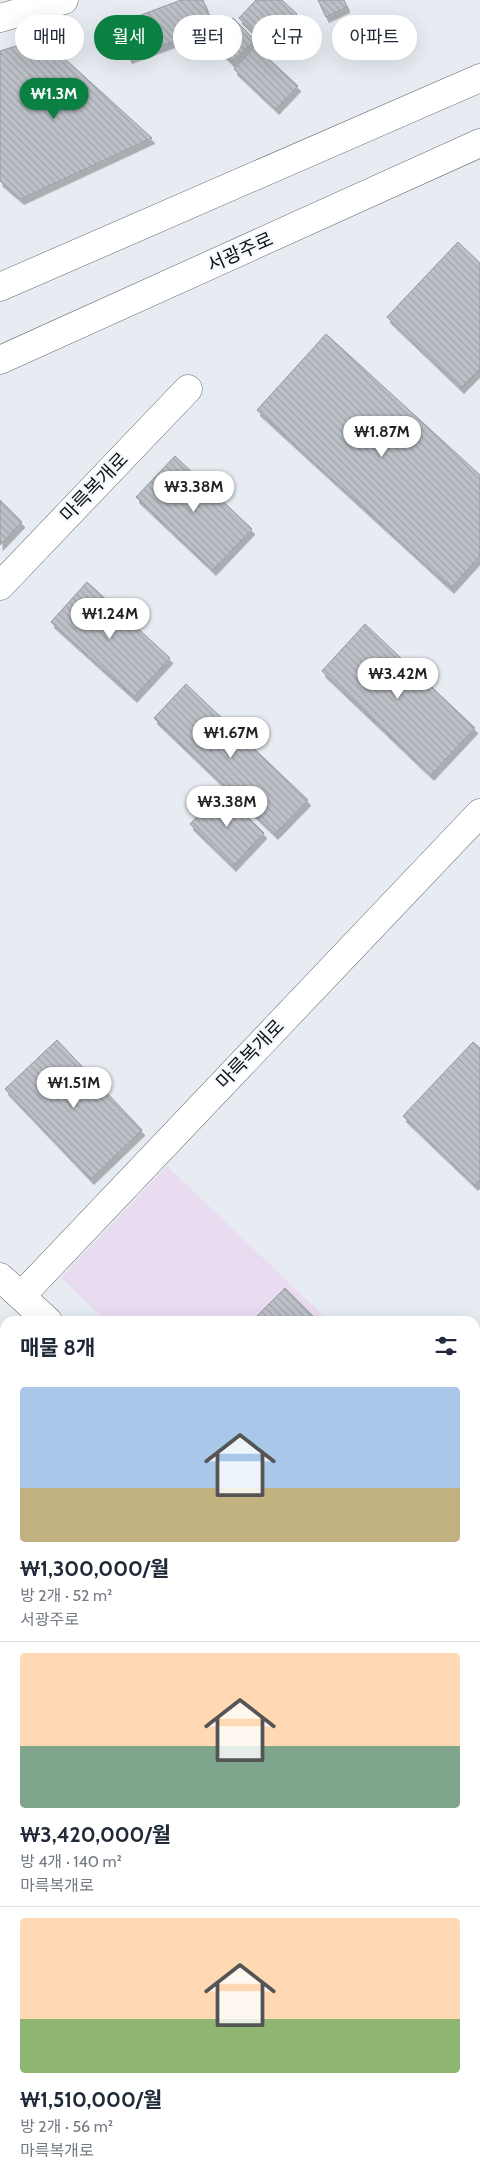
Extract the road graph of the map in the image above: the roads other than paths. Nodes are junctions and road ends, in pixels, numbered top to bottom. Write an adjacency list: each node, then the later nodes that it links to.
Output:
1 (64, 0): 2 (street)
2 (0, 18)
3 (480, 78): 5 (street)
4 (480, 143): 6 (street, 서광주로)
5 (0, 287)
6 (0, 360)
7 (188, 389): 8 (street, 마륵복개로)
8 (0, 586)
9 (480, 813): 11 (street, 마륵복개로)
10 (0, 1277): 11 (street)
11 (21, 1296): 12 (street)
12 (43, 1316)

